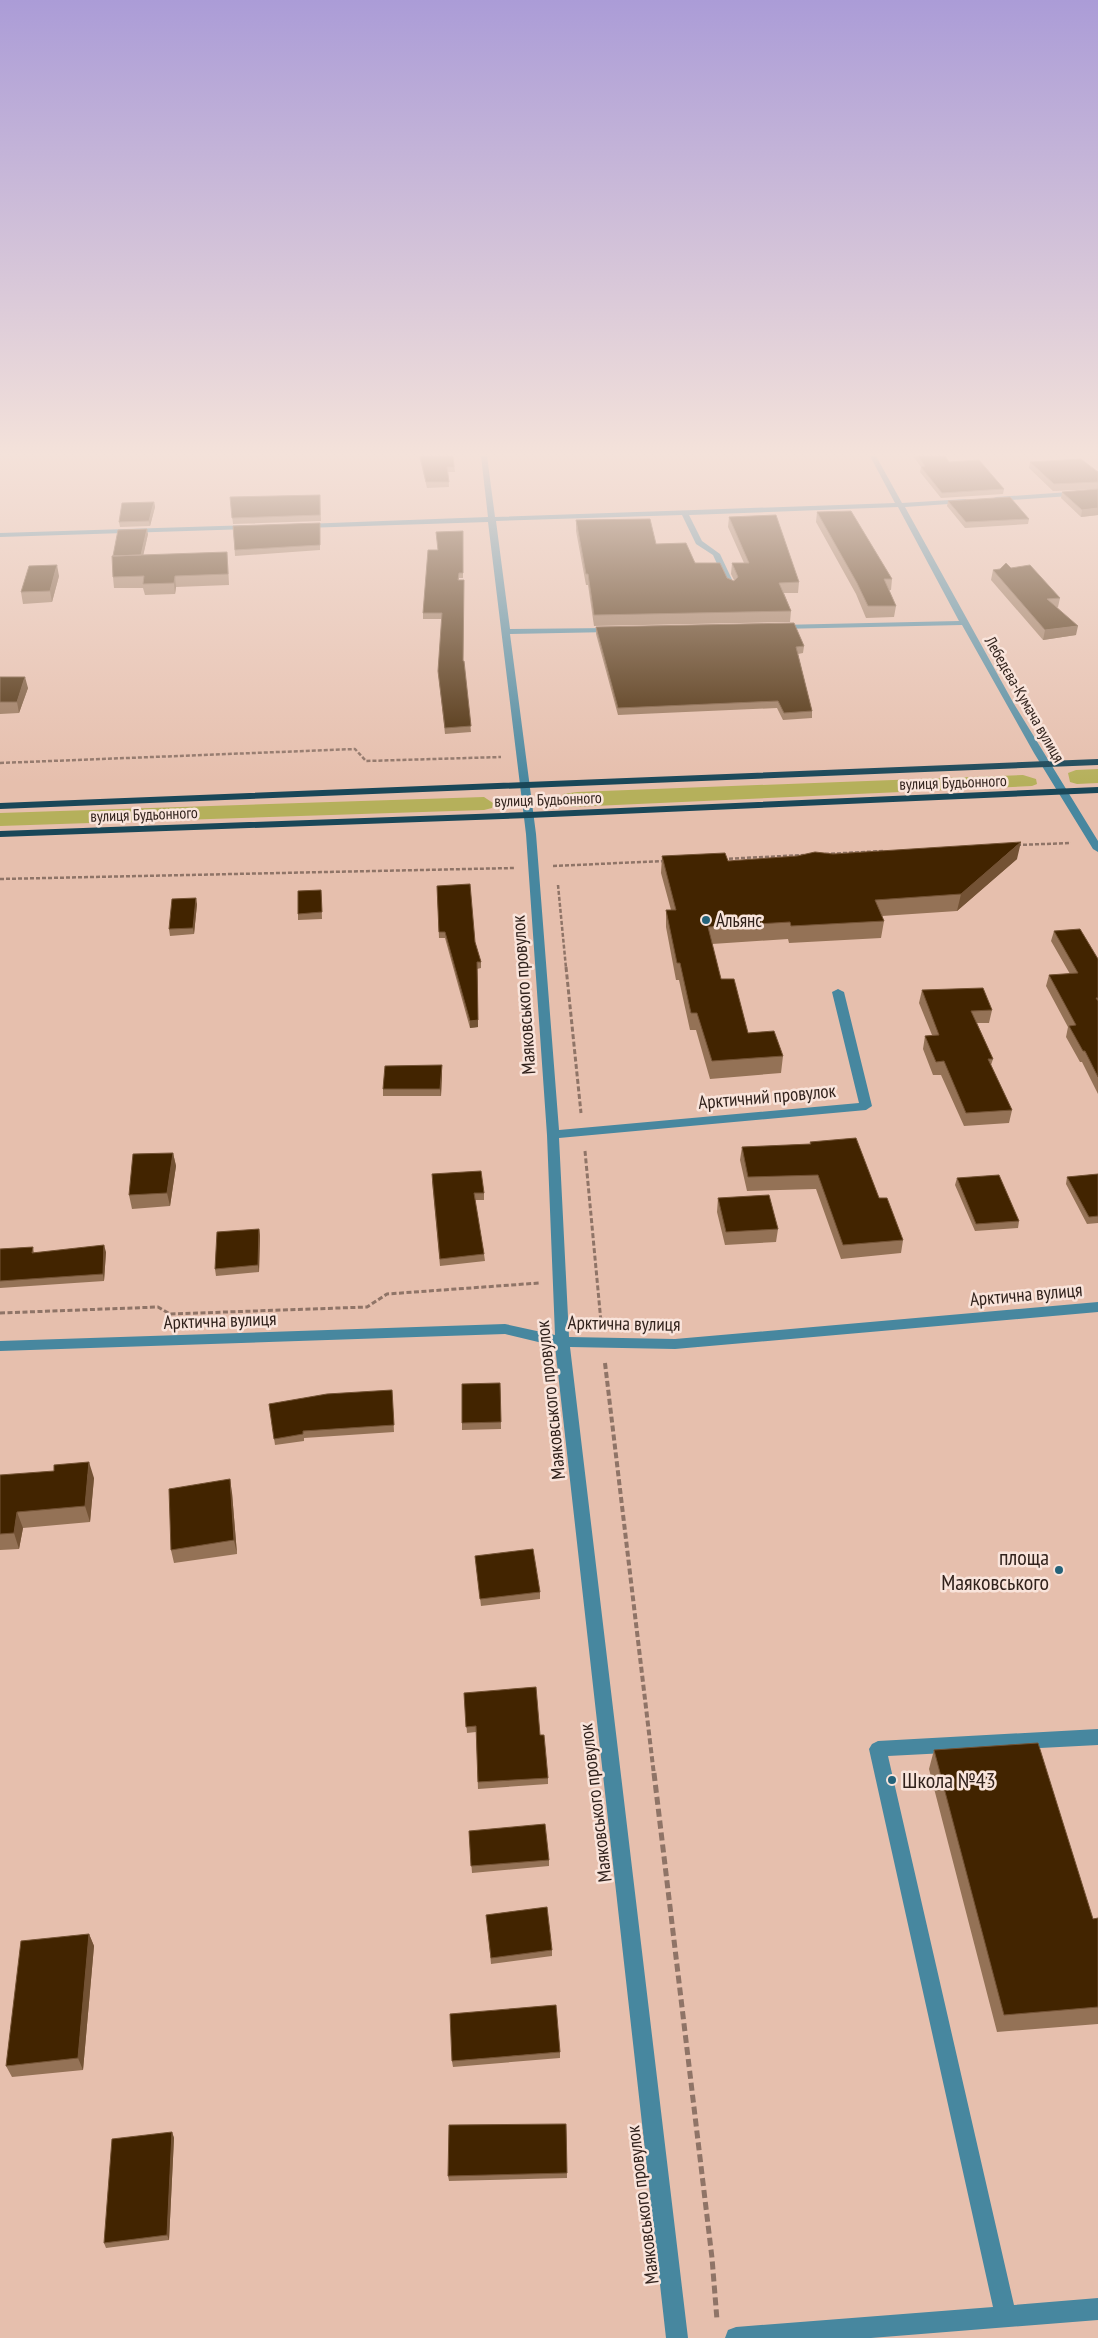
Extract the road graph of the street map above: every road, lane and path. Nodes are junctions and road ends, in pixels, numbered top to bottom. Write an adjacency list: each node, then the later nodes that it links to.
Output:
1 (498, 565): 8 (street, Маяковського провулок)
2 (721, 565): 4 (street)
3 (932, 565): 5 (street, Лебедєва-Кумача вулиця)
4 (732, 588)
5 (963, 623): 6 (street); 12 (street, Лебедєва-Кумача вулиця)
6 (765, 627)
7 (616, 630): 8 (street)
8 (506, 632): 9 (street, Маяковського провулок)
9 (522, 757): 11 (path); 13 (street, Маяковського провулок)
10 (1098, 762): 12 (main road, вулиця Будьонного)
11 (0, 763)
12 (1046, 765): 13 (main road, вулиця Будьонного); 15 (street, Лебедєва-Кумача вулиця)
13 (525, 786): 16 (main road, вулиця Будьонного); 17 (street, Маяковського провулок)
14 (1098, 790): 15 (main road, вулиця Будьонного)
15 (1061, 792): 17 (main road, вулиця Будьонного); 20 (street, Лебедєва-Кумача вулиця)
16 (0, 806)
17 (529, 815): 18 (main road, вулиця Будьонного); 28 (street, Маяковського провулок)
18 (0, 834)
19 (1014, 845): 20 (path)
20 (1096, 845)
21 (884, 851): 22 (path)
22 (825, 854)
23 (805, 855): 25 (path)
24 (555, 858): 27 (path)
25 (715, 859)
26 (665, 861): 27 (path)
27 (556, 866): 28 (path); 31 (path)
28 (533, 867): 29 (path); 32 (street, Маяковського провулок)
29 (0, 879)
30 (838, 992): 31 (street, Арктичний провулок)
31 (583, 1132): 32 (street, Арктичний провулок); 37 (path)
32 (553, 1135): 33 (street, Маяковського провулок)
33 (559, 1282): 35 (path); 36 (street, Маяковського провулок)
34 (1098, 1306): 37 (street, Арктична вулиця)
35 (0, 1313)
36 (562, 1342): 37 (street, Арктична вулиця); 38 (street, Арктична вулиця); 44 (street, Маяковського провулок)
37 (602, 1342): 42 (path)
38 (0, 1346)
39 (1098, 1737): 41 (street)
40 (1098, 2310): 41 (street)
41 (1006, 2317): 43 (street)
42 (727, 2334): 43 (street)
43 (783, 2337)
44 (677, 2338)

